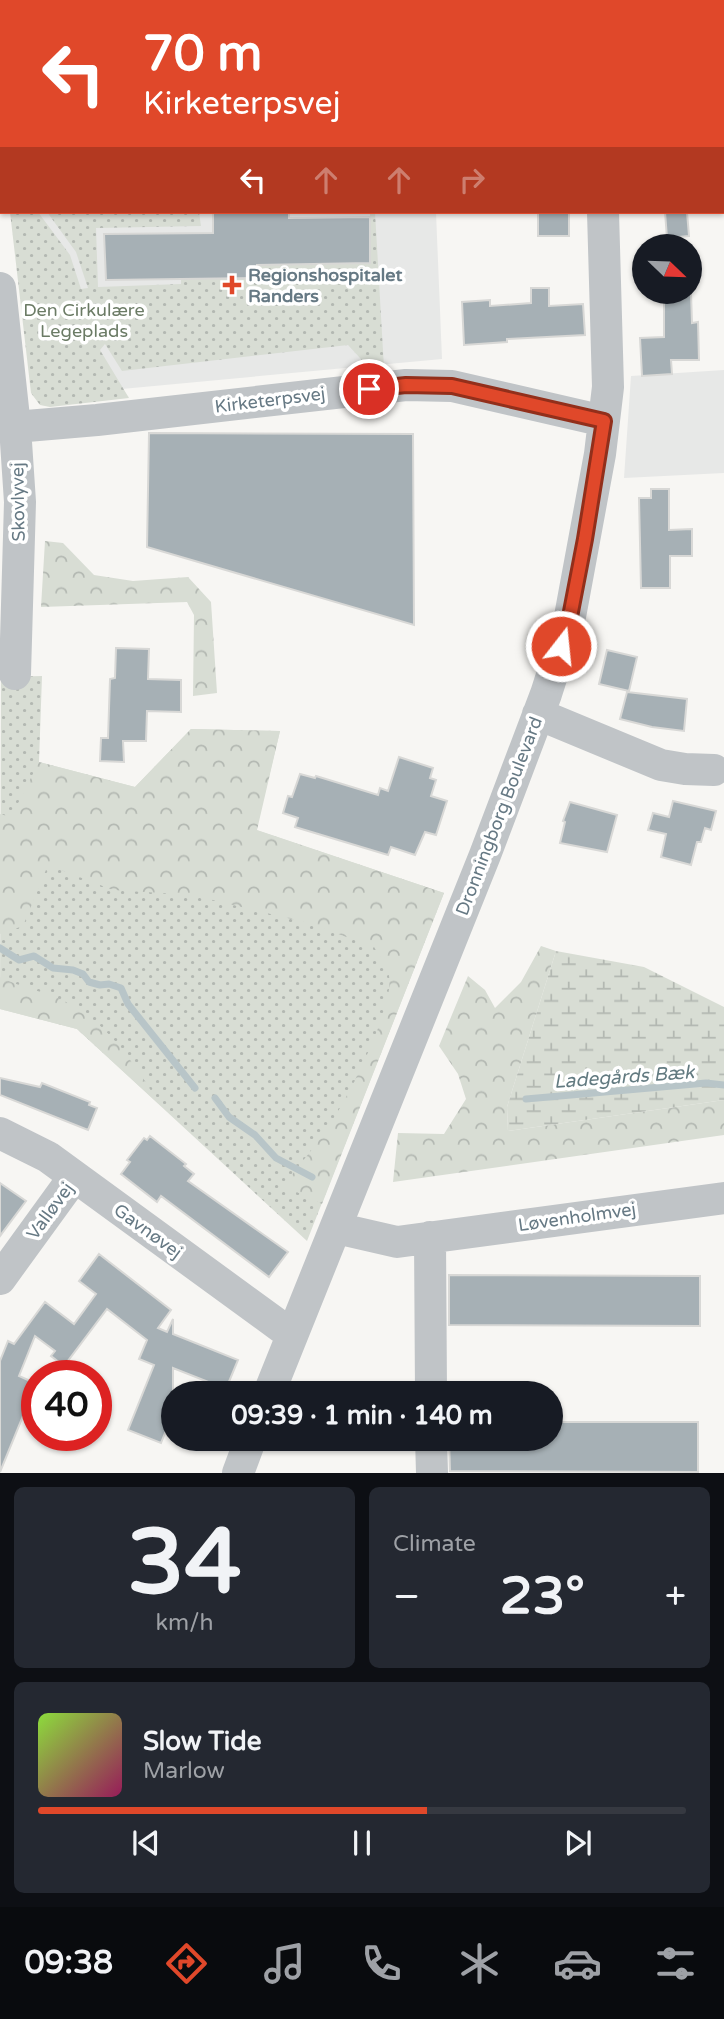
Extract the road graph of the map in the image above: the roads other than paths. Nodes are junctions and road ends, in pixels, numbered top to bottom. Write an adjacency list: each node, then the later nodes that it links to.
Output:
1 (603, 214): 3 (street, Dronningborg Boulevard)
2 (0, 288): 4 (street, Skovlyvej)
3 (604, 421): 4 (street, Kirketerpsvej); 6 (street, Dronningborg Boulevard)
4 (15, 427): 5 (street, Skovlyvej)
5 (15, 674)
6 (538, 714): 7 (street); 11 (street, Dronningborg Boulevard)
7 (714, 770)
8 (0, 1133): 9 (street, Gavnøvej)
9 (75, 1177): 13 (street, Valløvej); 14 (street, Gavnøvej)
10 (724, 1198): 12 (street, Løvenholmvej)
11 (336, 1228): 12 (street, Løvenholmvej); 14 (street, Dronningborg Boulevard)
12 (429, 1237): 16 (street)
13 (0, 1279)
14 (292, 1335): 15 (street, Dronningborg Boulevard)
15 (274, 1381)
16 (431, 1381)
17 (246, 1451): 19 (street)
18 (431, 1451): 20 (street)
19 (238, 1473)
20 (432, 1473)

